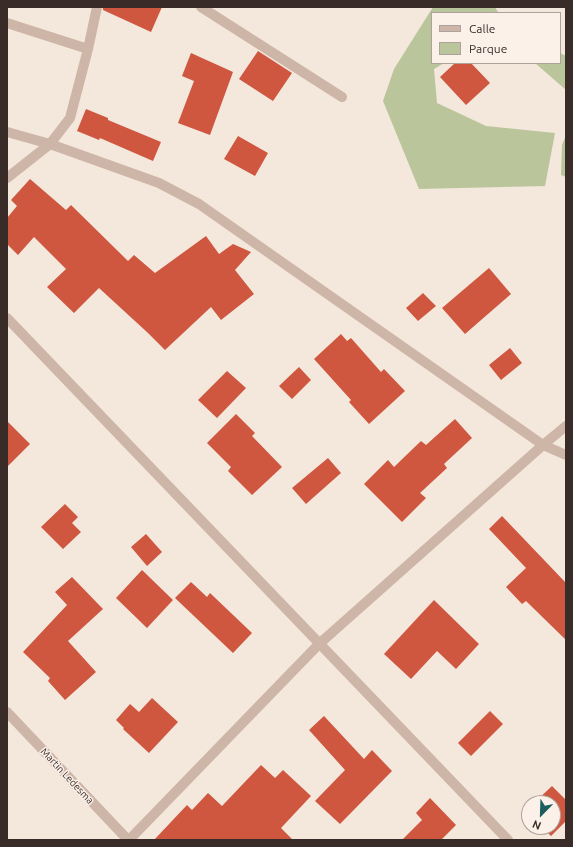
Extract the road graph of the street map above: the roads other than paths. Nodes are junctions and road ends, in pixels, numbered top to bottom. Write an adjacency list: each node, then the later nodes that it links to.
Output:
1 (98, 7): 4 (street)
2 (201, 7): 5 (street)
3 (7, 23): 4 (street)
4 (88, 49): 7 (street)
5 (342, 97)
6 (7, 132): 7 (street)
7 (50, 144): 8 (street); 11 (street)
8 (7, 178)
9 (7, 318): 13 (street)
10 (566, 426): 11 (street)
11 (543, 445): 12 (street); 13 (street)
12 (566, 456)
13 (319, 644): 15 (street); 16 (street)
14 (7, 712): 15 (street, Martin Ledesma)
15 (128, 840)
16 (508, 840)

